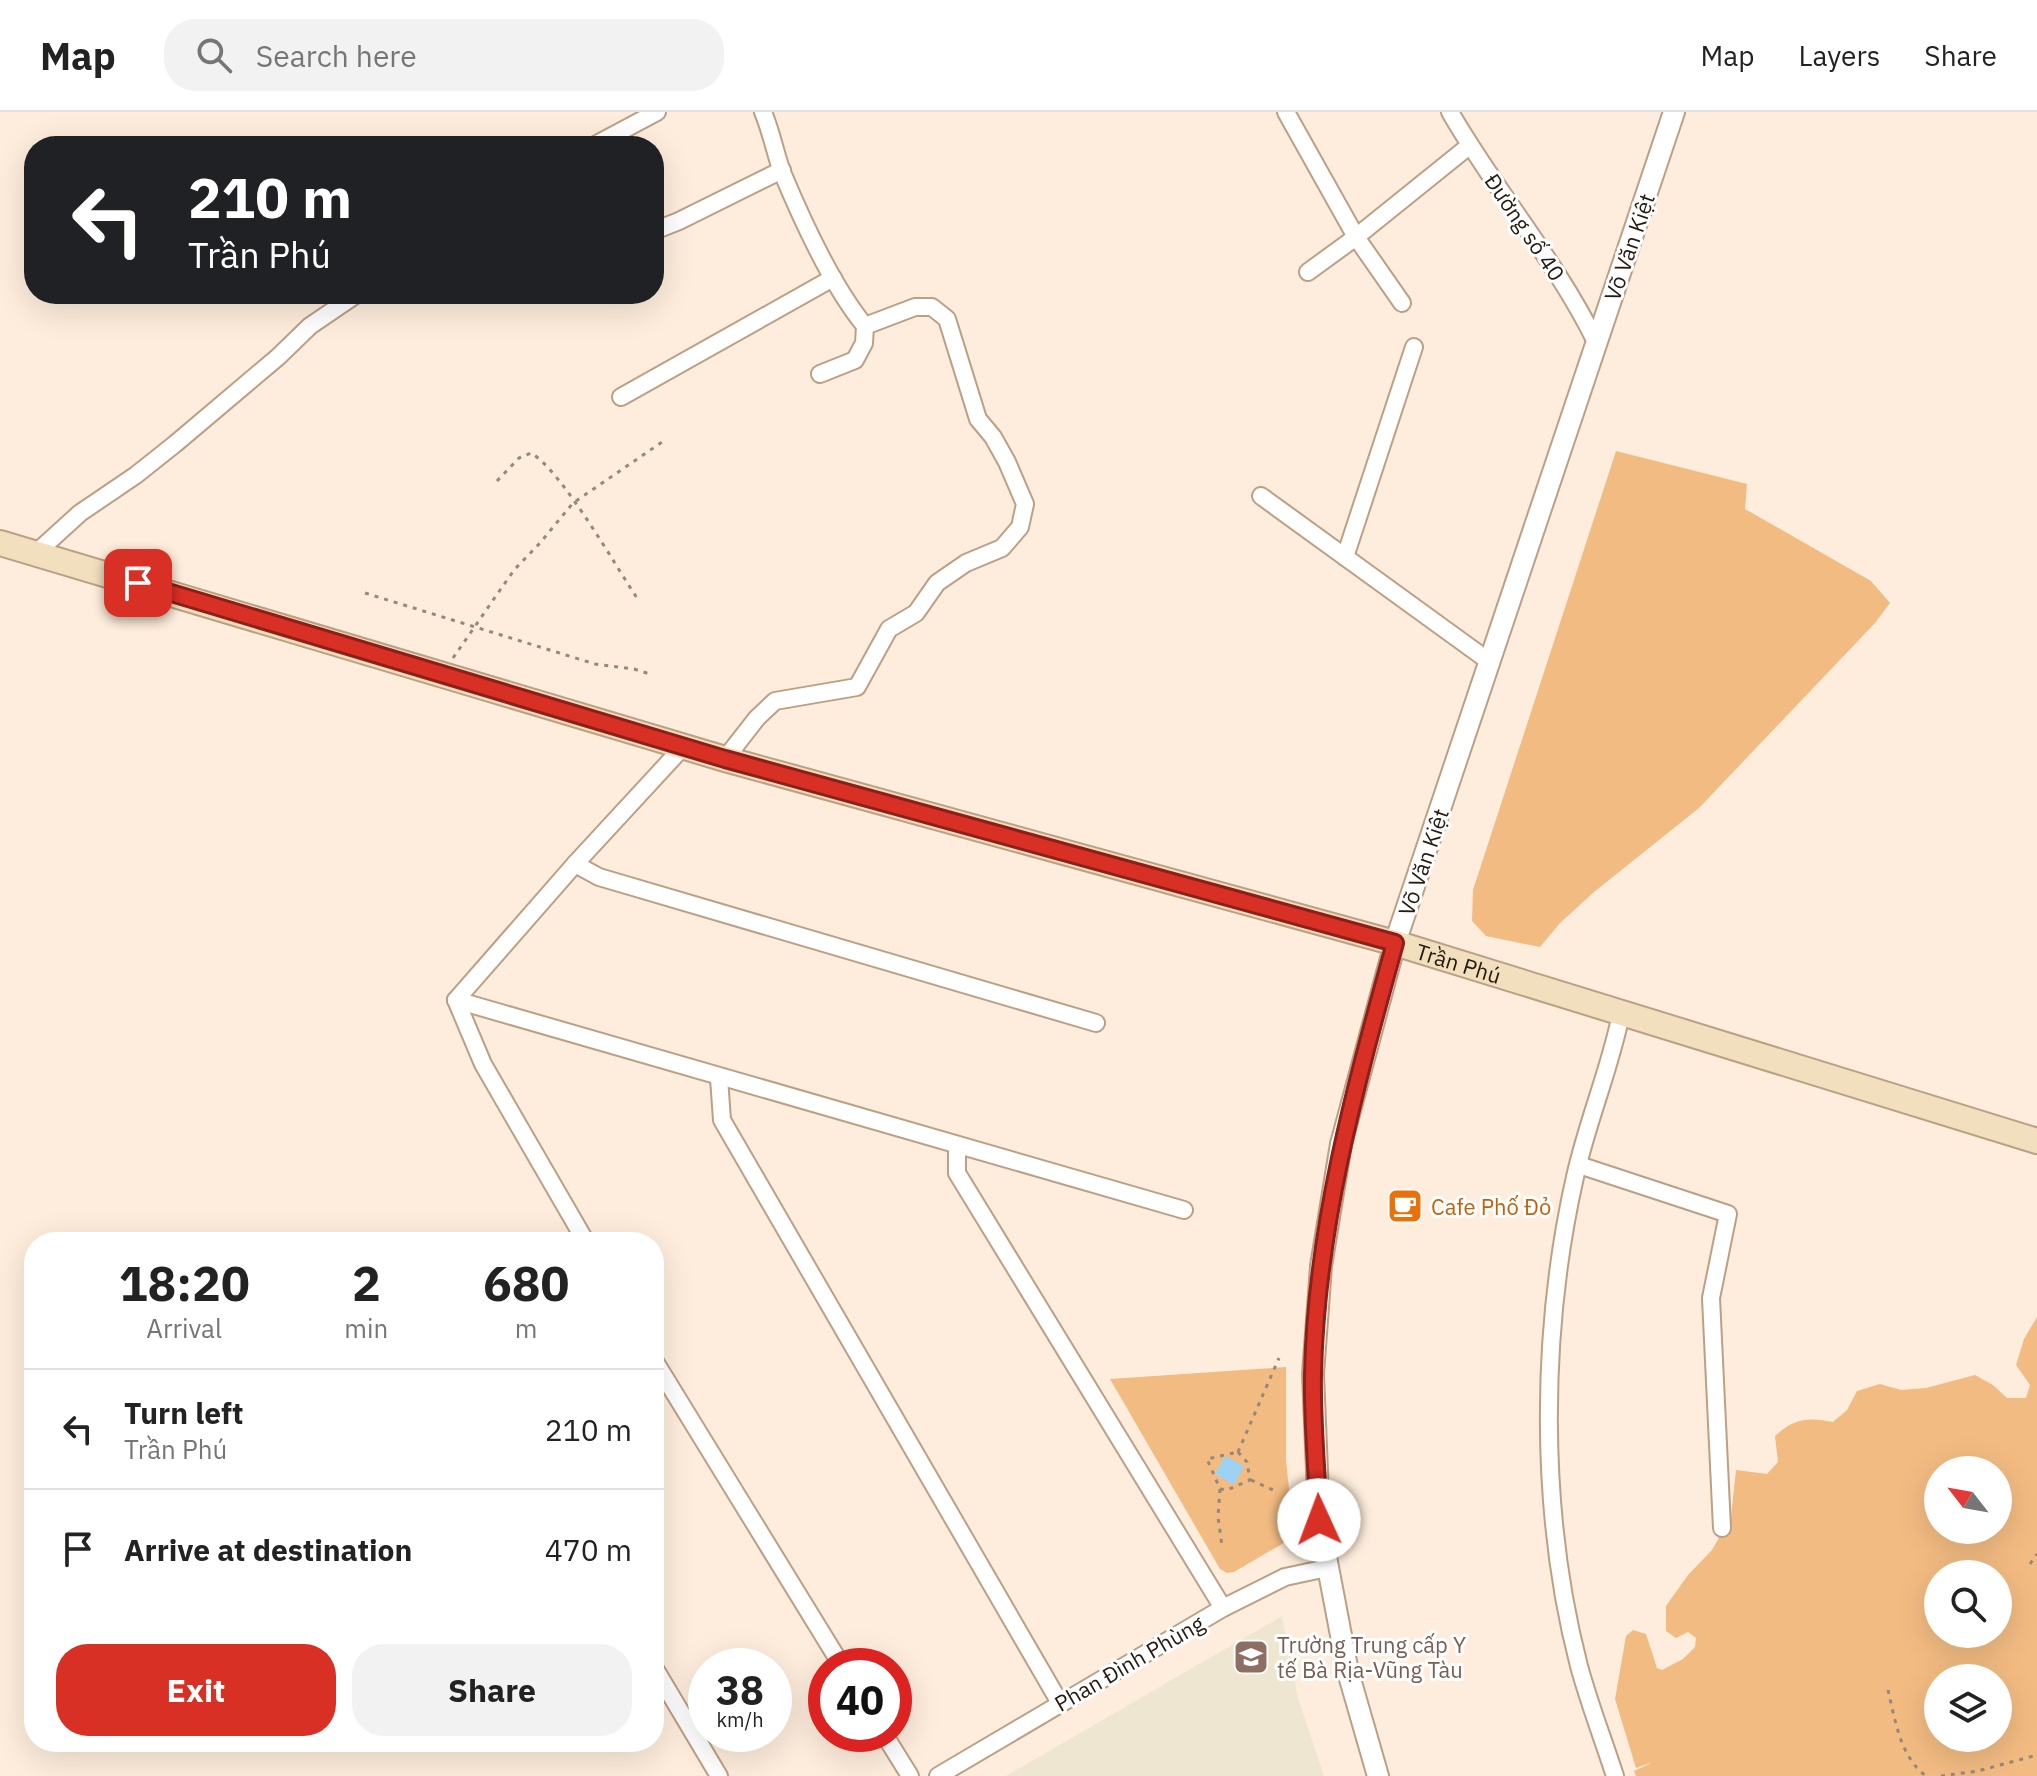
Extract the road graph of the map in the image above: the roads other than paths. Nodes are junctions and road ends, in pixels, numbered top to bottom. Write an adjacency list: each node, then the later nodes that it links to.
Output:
1 (657, 112): 6 (street)
2 (763, 112): 8 (street)
3 (1286, 112): 10 (street)
4 (1450, 112): 7 (street, Đường số 40)
5 (1674, 112): 16 (street, Võ Văn Kiệt)
6 (612, 136)
7 (1469, 146): 10 (street); 16 (street, Đường số 40)
8 (782, 170): 9 (street); 12 (street)
9 (664, 227)
10 (1356, 237): 11 (street); 13 (street)
11 (1308, 272)
12 (833, 278): 15 (street); 19 (street)
13 (1402, 303)
14 (342, 304): 22 (street)
15 (865, 326): 18 (street); 26 (street)
16 (1597, 344): 24 (street, Võ Văn Kiệt)
17 (1414, 347): 23 (street)
18 (820, 374)
19 (621, 397)
20 (1261, 496): 23 (street)
21 (0, 543): 22 (main road, Trần Phú)
22 (35, 554): 25 (main road, Trần Phú)
23 (1345, 557): 24 (street)
24 (1490, 662): 28 (street, Võ Văn Kiệt)
25 (683, 747): 26 (main road, Trần Phú); 27 (street)
26 (725, 759): 28 (main road, Trần Phú)
27 (575, 864): 29 (street); 31 (street)
28 (1395, 943): 30 (main road, Trần Phú); 40 (street, Võ Văn Kiệt)
29 (456, 1000): 32 (street); 37 (street)
30 (1621, 1014): 33 (main road, Trần Phú); 35 (street)
31 (1096, 1023)
32 (719, 1078): 34 (street); 44 (street)
33 (2037, 1141)
34 (957, 1145): 36 (street); 41 (street)
35 (1579, 1165): 39 (street); 50 (street)
36 (1184, 1210)
37 (580, 1232)
38 (664, 1376): 42 (street)
39 (1722, 1528)
40 (1327, 1568): 41 (street, Phan Đình Phùng); 49 (street, Võ Văn Kiệt)
41 (1223, 1608): 44 (street, Phan Đình Phùng)
42 (831, 1648)
43 (664, 1684): 46 (street)
44 (1060, 1703): 48 (street, Phan Đình Phùng)
45 (895, 1752): 47 (street)
46 (719, 1776)
47 (910, 1776)
48 (938, 1776)
49 (1378, 1776)
50 (1615, 1776)

